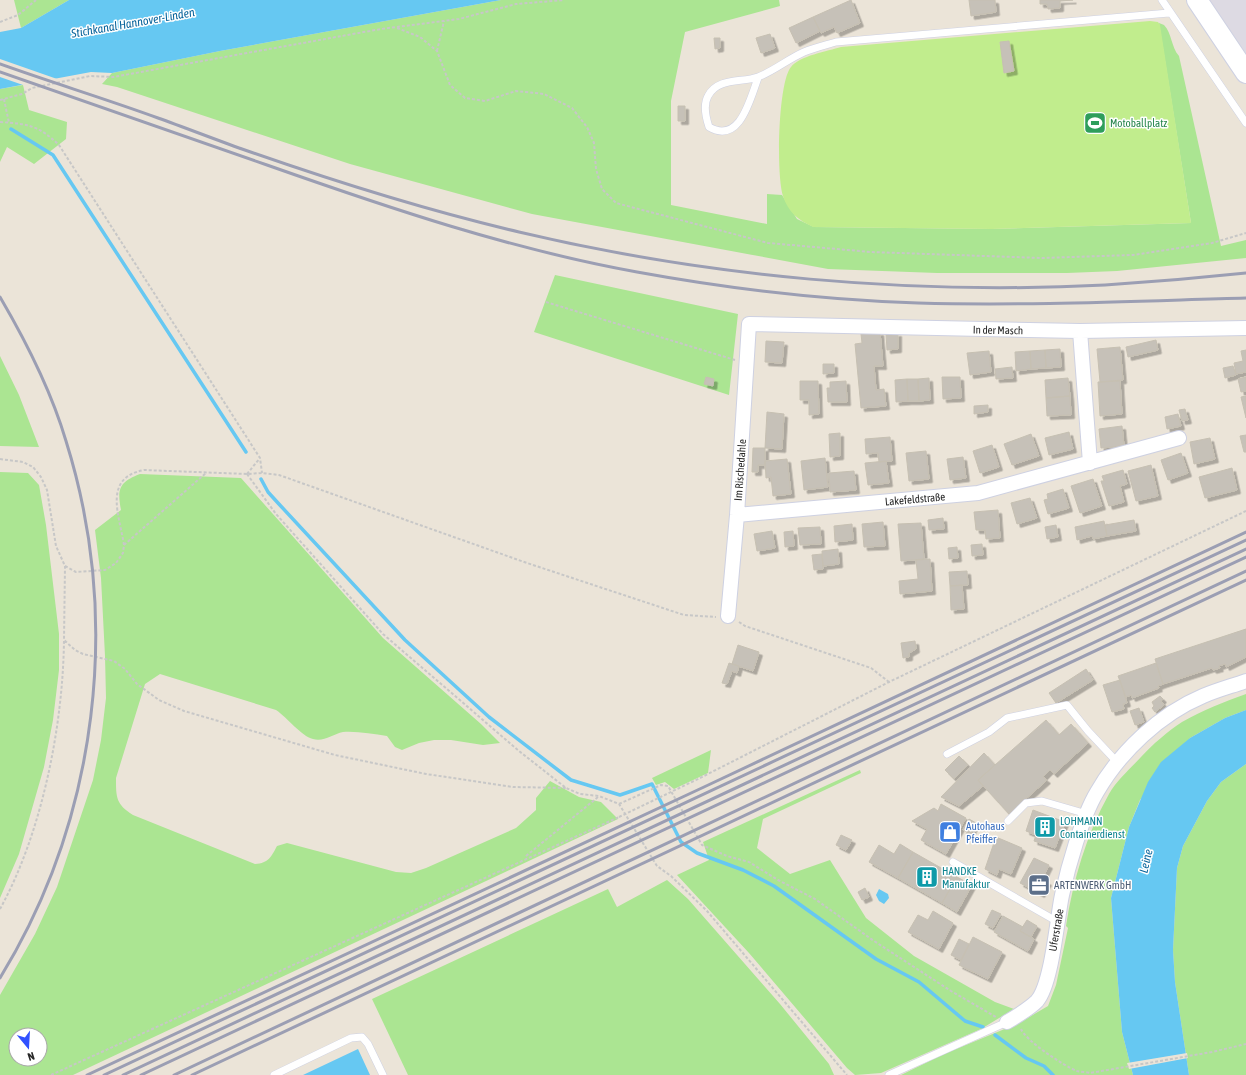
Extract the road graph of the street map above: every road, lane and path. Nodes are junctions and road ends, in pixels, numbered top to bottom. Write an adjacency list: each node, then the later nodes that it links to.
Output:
1 (36, 0): 7 (path)
2 (564, 0): 6 (path)
3 (1162, 0): 5 (lane)
4 (1197, 0): 10 (main road)
5 (1170, 13): 11 (lane); 16 (lane)
6 (444, 21): 8 (path); 9 (path)
7 (0, 22)
8 (397, 28): 9 (path); 12 (path)
9 (437, 51): 17 (path)
10 (1246, 73)
11 (758, 78): 11 (lane)
12 (4, 99): 13 (path); 15 (path)
13 (0, 100)
14 (0, 122): 15 (path)
15 (9, 123): 24 (path)
16 (1246, 123)
17 (1246, 233)
18 (546, 302): 22 (path)
19 (749, 324): 21 (street, In der Masch); 22 (street, Im Rischedahle)
20 (1246, 328): 21 (street, In der Masch)
21 (1080, 331): 26 (street)
22 (747, 364): 31 (street, Im Rischedahle)
23 (1179, 438): 26 (street, Lakefeldstraße)
24 (260, 458): 28 (path); 29 (path)
25 (0, 459): 33 (path)
26 (1090, 463): 31 (street, Lakefeldstraße)
27 (207, 472): 29 (path); 32 (path); 32 (path)
28 (262, 473): 29 (path); 34 (path)
29 (247, 474): 40 (path)
30 (1246, 511): 37 (path)
31 (737, 515): 34 (street, Im Rischedahle)
32 (124, 545): 33 (path)
33 (65, 566): 35 (path)
34 (728, 616): 37 (path)
35 (64, 640): 40 (path); 47 (path)
36 (1246, 681): 39 (street, Uferstraße)
37 (889, 682): 45 (path, bridge)
38 (947, 754): 39 (lane)
39 (1117, 762): 43 (street, Uferstraße)
40 (566, 788): 41 (path)
41 (598, 796): 42 (path); 45 (path)
42 (619, 804): 49 (path); 54 (path)
43 (1087, 814): 44 (lane); 48 (street, Uferstraße)
44 (1008, 821)
45 (524, 858): 51 (path)
46 (953, 862): 48 (lane)
47 (0, 909)
48 (1058, 922): 49 (street, Uferstraße)
49 (1007, 1022): 50 (path); 55 (lane, Uferstraße)
50 (1246, 1044)
51 (51, 1075)
52 (274, 1075): 53 (lane)
53 (383, 1075)
54 (847, 1075)
55 (889, 1075)

